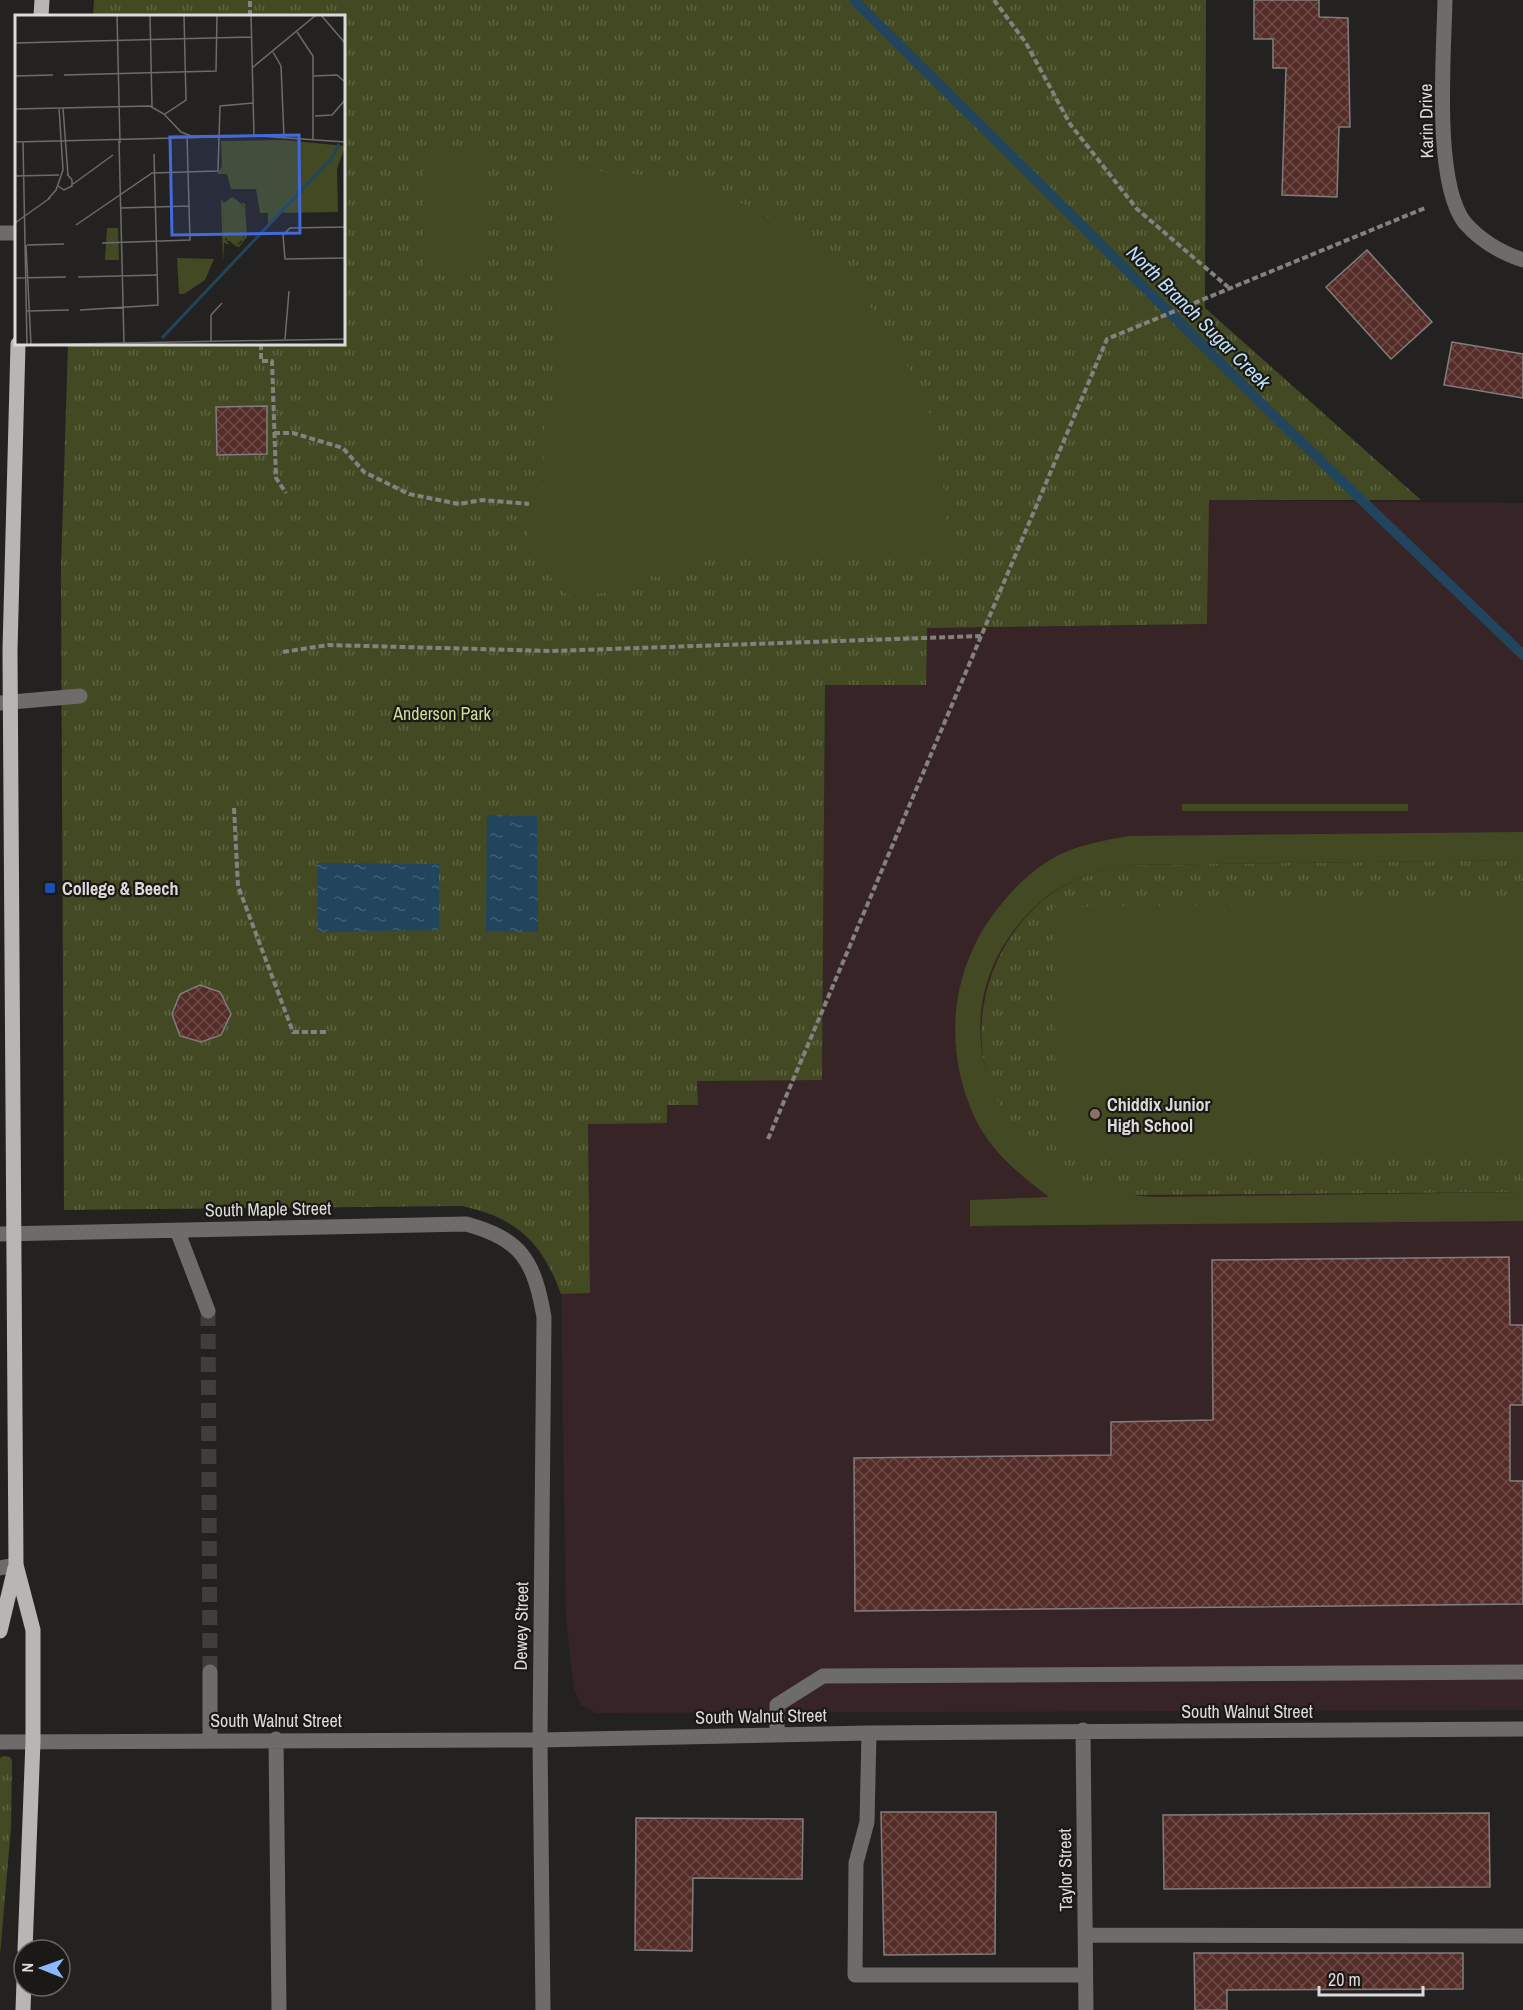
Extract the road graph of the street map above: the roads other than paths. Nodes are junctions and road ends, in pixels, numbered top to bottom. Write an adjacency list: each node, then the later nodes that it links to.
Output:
1 (42, 0): 3 (main road)
2 (1445, 0): 4 (street, Karin Drive)
3 (41, 15)
4 (1523, 260)
5 (18, 345): 7 (main road)
6 (80, 696): 7 (street)
7 (5, 703): 9 (main road)
8 (177, 1230): 9 (street, South Maple Street); 10 (street, South Maple Street); 11 (street)
9 (7, 1234): 12 (main road)
10 (517, 1248): 23 (street, Dewey Street)
11 (208, 1311)
12 (16, 1565): 13 (street); 14 (main road); 24 (main road)
13 (0, 1568)
14 (0, 1631)
15 (210, 1672): 22 (street)
16 (1523, 1672): 20 (street)
17 (1523, 1729): 18 (street, South Walnut Street)
18 (1083, 1730): 19 (street, South Walnut Street); 26 (street, Taylor Street)
19 (869, 1733): 20 (street, South Walnut Street); 29 (street)
20 (777, 1735): 23 (street, South Walnut Street)
21 (276, 1739): 22 (street, South Walnut Street); 23 (street, South Walnut Street); 30 (street)
22 (210, 1740): 24 (street, South Walnut Street)
23 (540, 1740): 31 (street, Dewey Street)
24 (33, 1741): 25 (street, South Walnut Street); 28 (main road)
25 (0, 1742)
26 (1086, 1935): 27 (street); 29 (street, Taylor Street)
27 (1523, 1936)
28 (25, 1938)
29 (1085, 1975): 32 (street, Taylor Street)
30 (279, 2010)
31 (543, 2010)
32 (1086, 2010)

